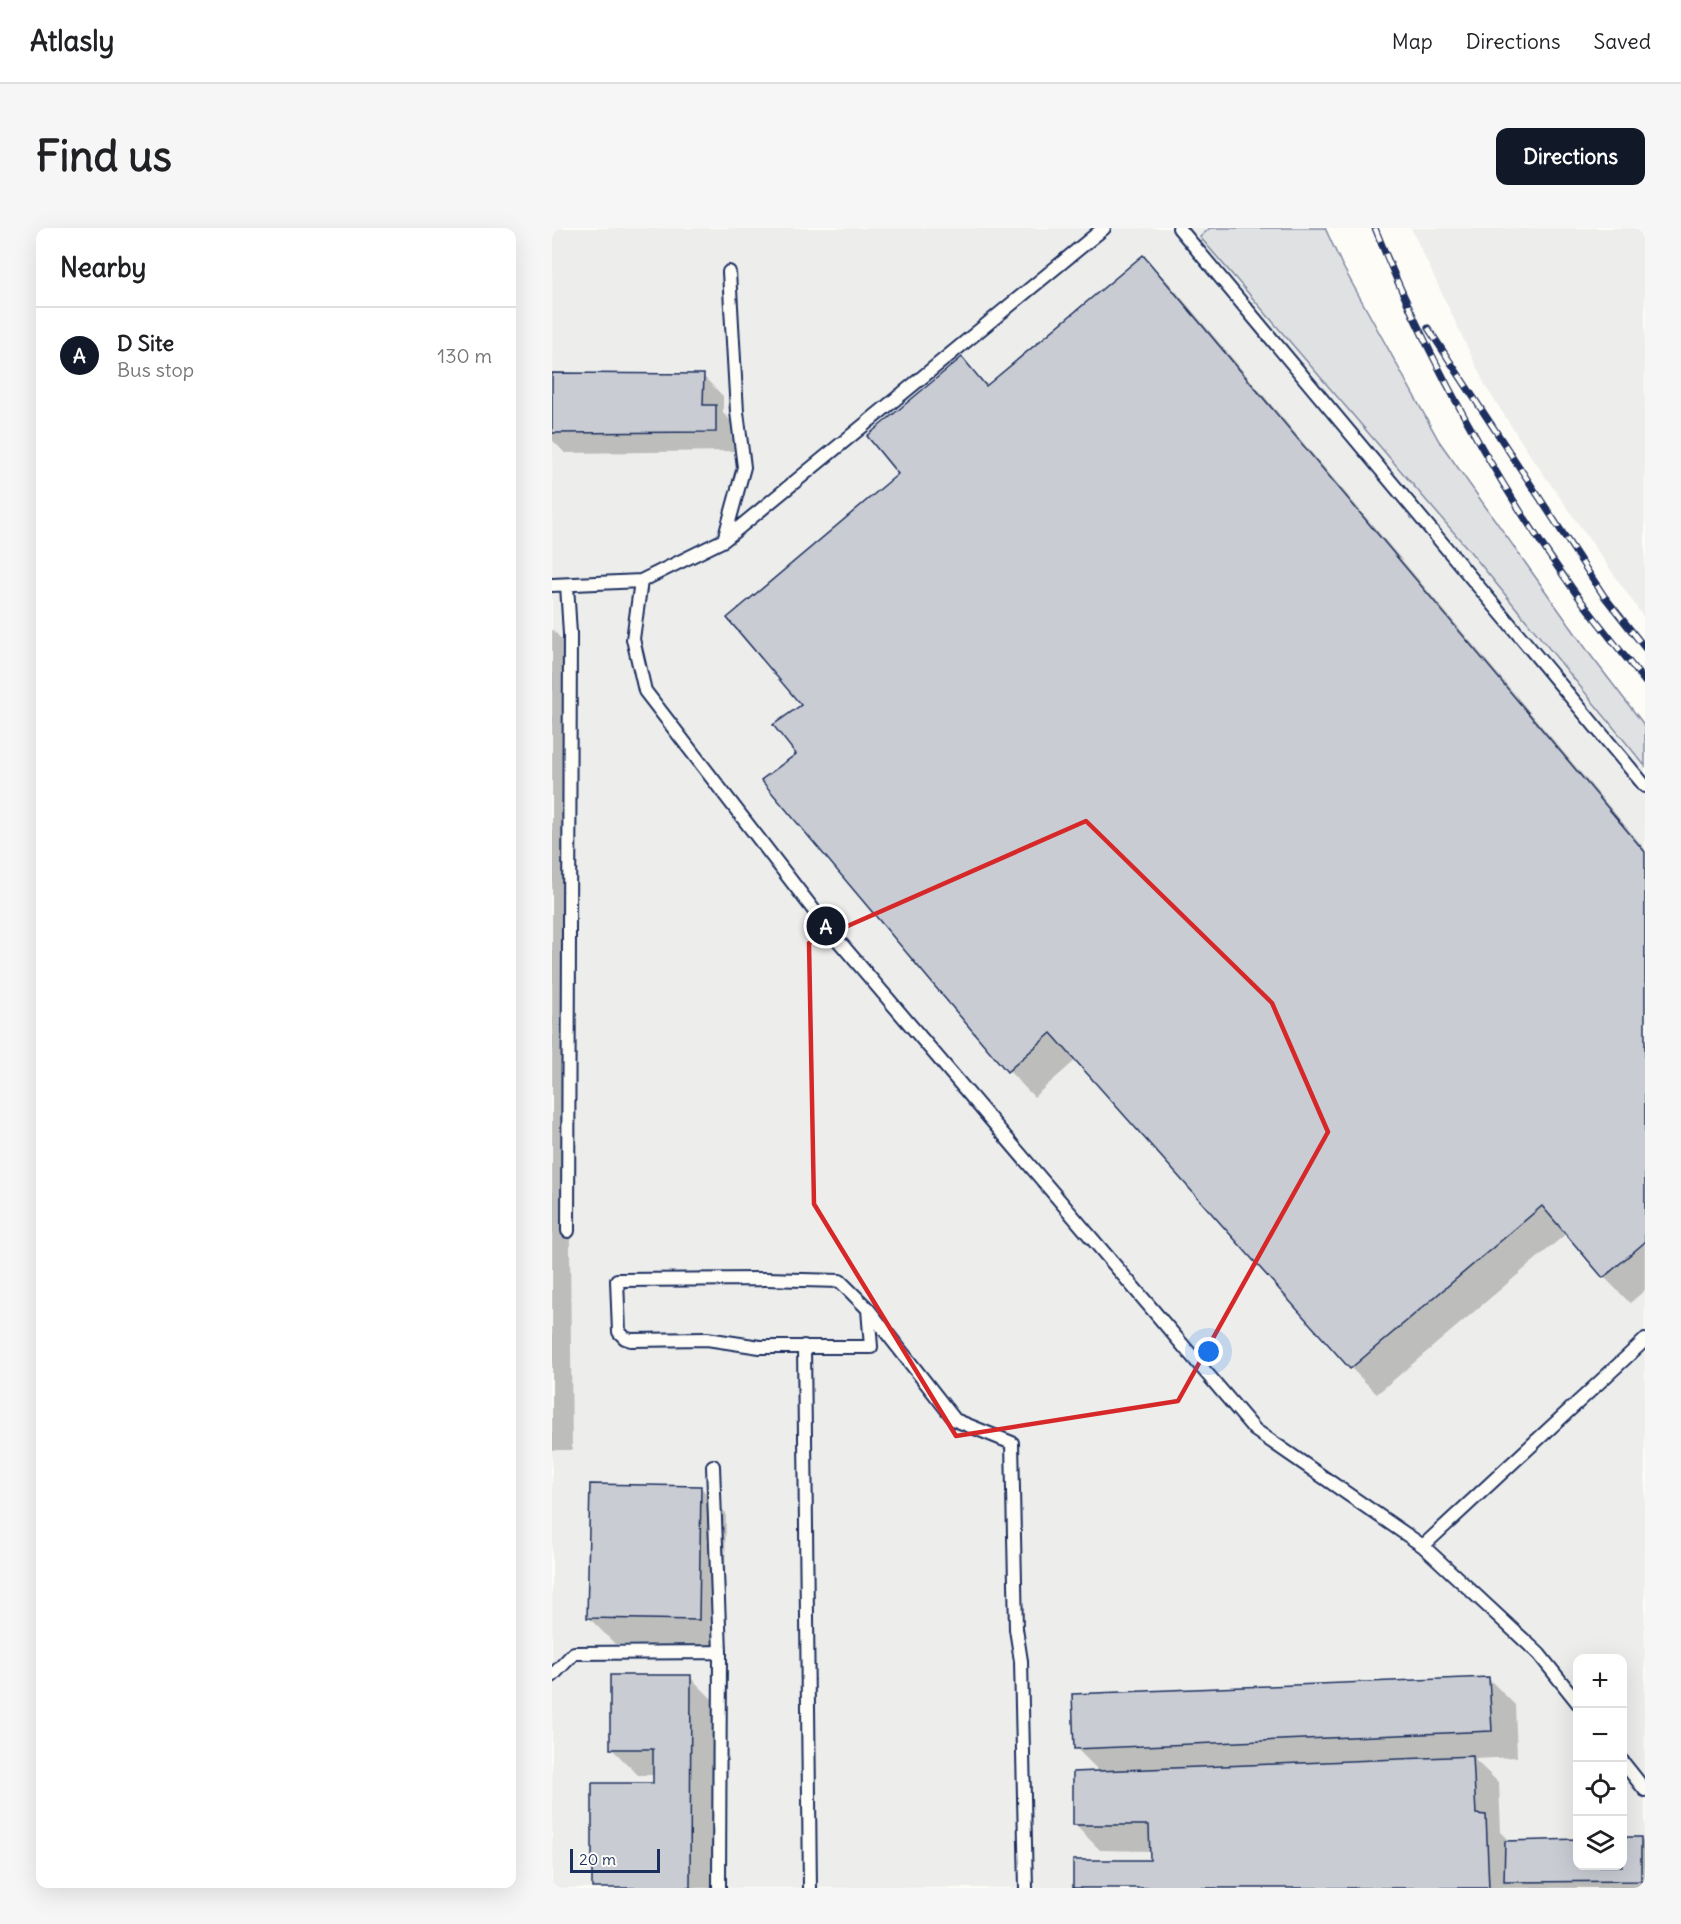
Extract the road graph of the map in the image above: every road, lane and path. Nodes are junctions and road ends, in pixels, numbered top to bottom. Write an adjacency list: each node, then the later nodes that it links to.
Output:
1 (1104, 228): 4 (lane)
2 (1179, 228): 8 (lane)
3 (729, 272): 4 (lane)
4 (724, 540): 5 (lane)
5 (641, 581): 7 (lane); 14 (lane)
6 (552, 585): 7 (lane)
7 (567, 585): 9 (lane)
8 (1645, 786)
9 (568, 1231)
10 (868, 1309): 12 (lane); 12 (lane); 22 (lane)
11 (1645, 1340): 14 (lane)
12 (804, 1346): 21 (lane)
13 (713, 1466): 15 (lane)
14 (1423, 1546): 17 (lane)
15 (720, 1652): 16 (lane); 20 (lane)
16 (552, 1676)
17 (1573, 1697)
18 (1624, 1762): 19 (lane)
19 (1645, 1790)
20 (719, 1888)
21 (810, 1888)
22 (1026, 1888)

